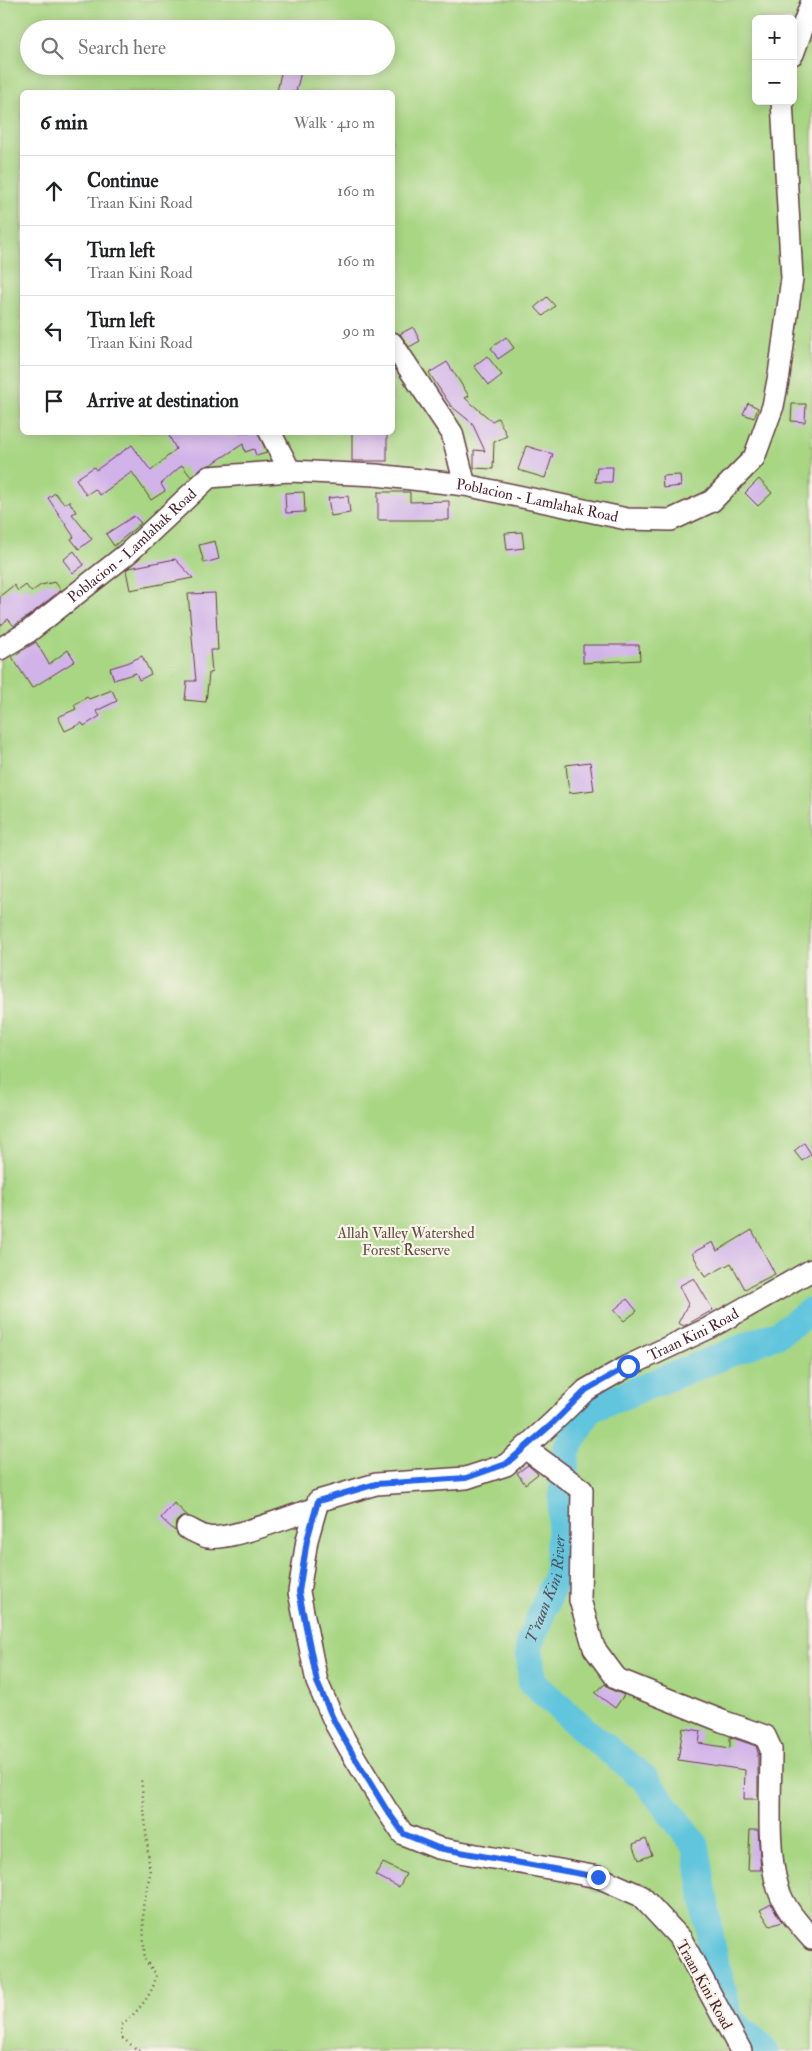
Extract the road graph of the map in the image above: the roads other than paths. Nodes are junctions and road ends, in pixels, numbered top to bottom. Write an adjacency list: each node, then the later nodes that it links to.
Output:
1 (812, 1): 2 (street)
2 (797, 43)
3 (782, 105): 7 (street, Poblacion - Lamlahak Road)
4 (395, 348): 7 (street)
5 (272, 435): 6 (street)
6 (290, 471): 7 (street, Poblacion - Lamlahak Road); 8 (street, Poblacion - Lamlahak Road)
7 (466, 485)
8 (0, 649)
9 (812, 1270): 10 (street, Traan Kini Road)
10 (525, 1448): 11 (street, Traan Kini Road); 13 (street)
11 (316, 1508): 12 (street); 14 (street, Traan Kini Road)
12 (187, 1528)
13 (812, 1938)
14 (741, 2051)

